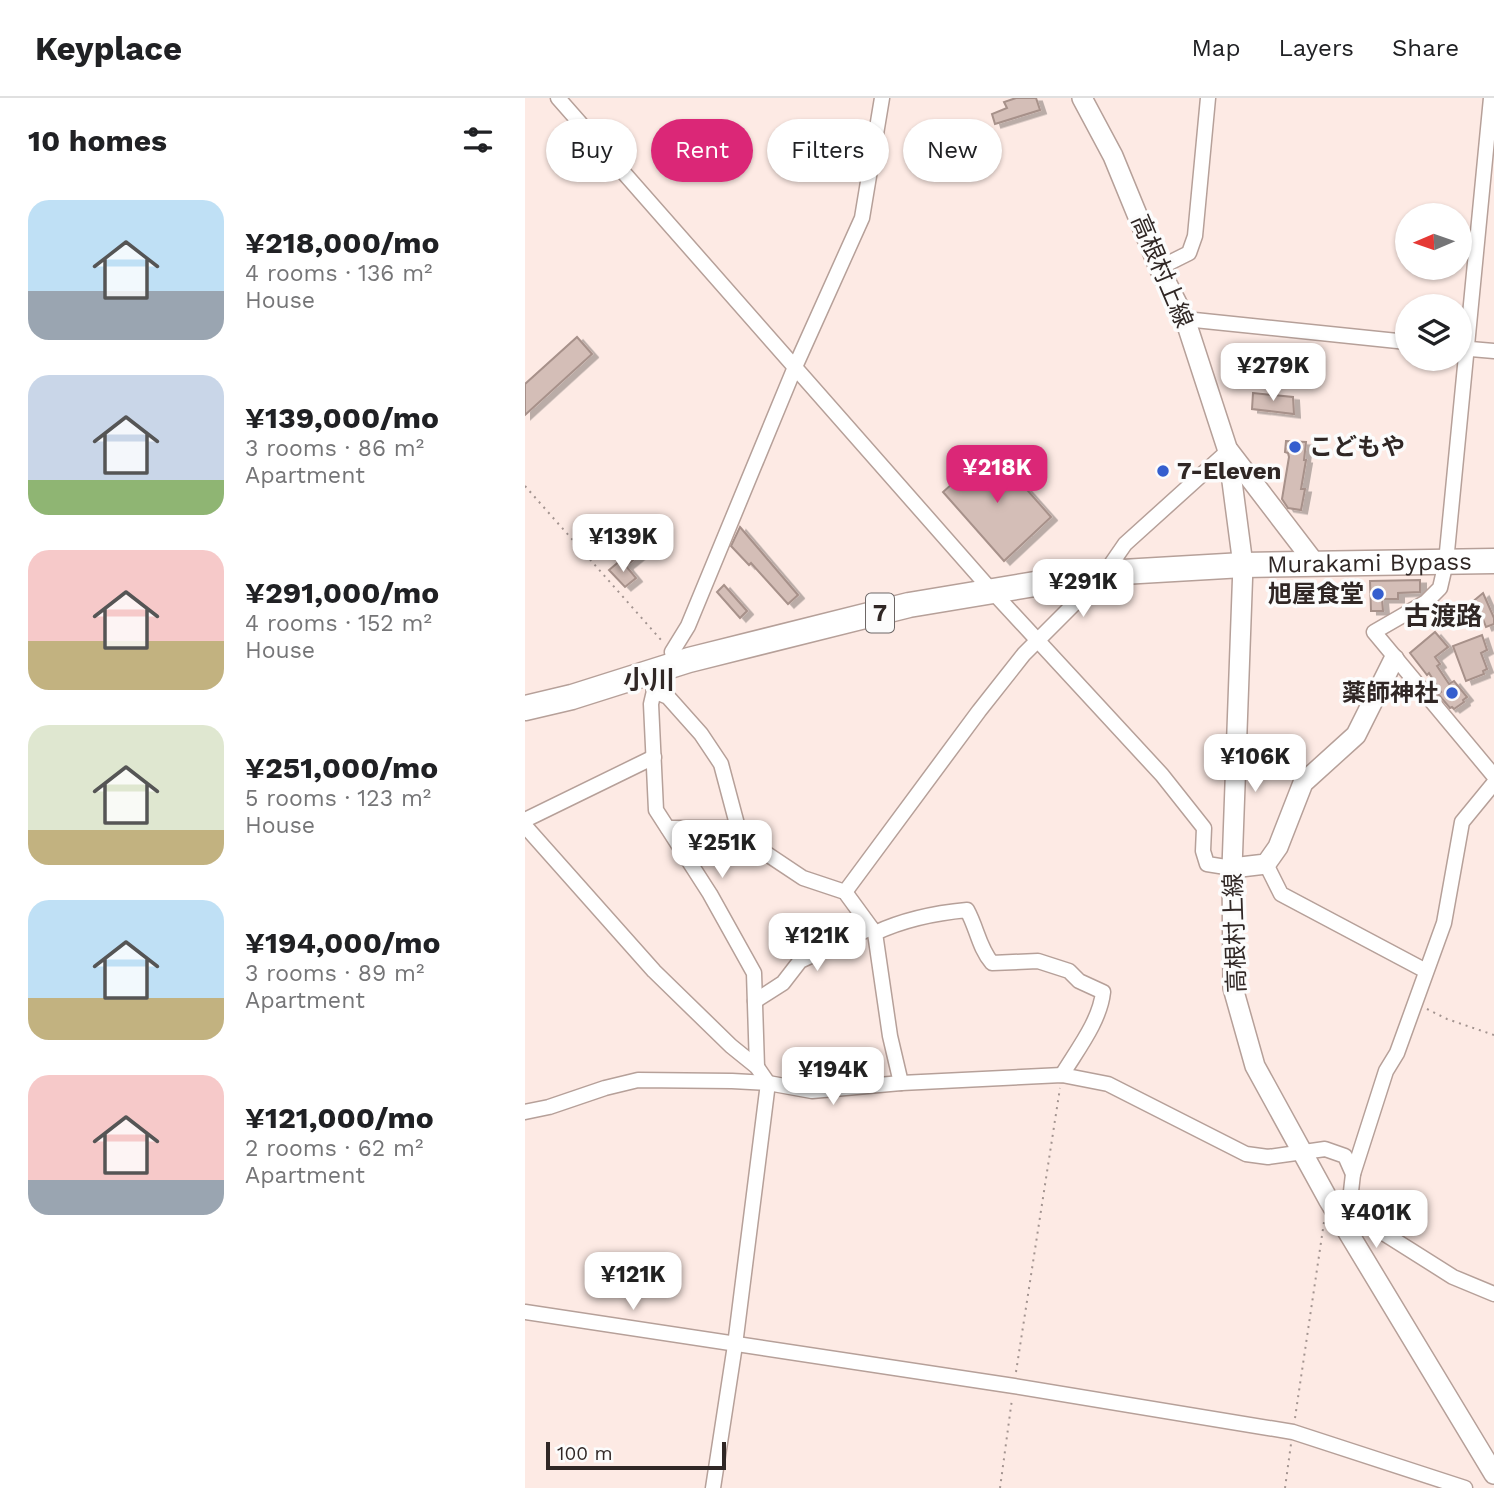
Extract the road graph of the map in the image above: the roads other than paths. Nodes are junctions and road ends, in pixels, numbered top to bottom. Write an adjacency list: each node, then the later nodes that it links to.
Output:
1 (558, 98): 12 (street)
2 (882, 98): 12 (street)
3 (1082, 98): 6 (main road, 高根村上線)
4 (1209, 98): 6 (street)
5 (1491, 98): 7 (street)
6 (1159, 268): 8 (main road, 高根村上線)
7 (1469, 294)
8 (1185, 319): 9 (street); 14 (main road, 高根村上線)
9 (1395, 341)
10 (1472, 349): 11 (street)
11 (1494, 351)
12 (795, 367): 20 (street); 22 (street)
13 (1461, 371): 17 (street)
14 (1229, 450): 16 (main road, 高根村上線); 18 (main road, 高根村上線); 19 (street)
15 (1494, 561): 17 (highway, Murakami Bypass / 7)
16 (1314, 562): 17 (highway, Murakami Bypass / 7); 18 (highway, Murakami Bypass / 7)
17 (1446, 562): 23 (street)
18 (1243, 565): 19 (highway, 7); 34 (main road, 高根村上線)
19 (1105, 573): 20 (highway, 7); 21 (street)
20 (991, 590): 21 (street); 22 (highway, 7)
21 (1037, 640): 34 (street); 35 (street)
22 (673, 659): 24 (highway, 7)
23 (1394, 659): 27 (street); 33 (main road)
24 (652, 682): 25 (highway, 7); 26 (street); 32 (street)
25 (525, 708)
26 (654, 757): 29 (street); 31 (street)
27 (1494, 776)
28 (1494, 783): 37 (street)
29 (525, 820)
30 (525, 826): 39 (street)
31 (668, 828): 32 (street); 38 (street)
32 (738, 828): 35 (street)
33 (1266, 864): 34 (main road); 37 (street)
34 (1232, 868): 44 (main road, 高根村上線)
35 (845, 892): 36 (street)
36 (873, 931): 38 (street); 40 (street); 42 (street)
37 (1426, 971): 45 (street)
38 (755, 1001): 39 (street)
39 (757, 1067): 41 (street)
40 (1062, 1075): 42 (street); 44 (street)
41 (768, 1083): 42 (street); 43 (street); 48 (street)
42 (901, 1083)
43 (525, 1112)
44 (1303, 1153): 45 (street); 49 (main road, 高根村上線)
45 (1353, 1174): 46 (street)
46 (1494, 1294)
47 (525, 1312): 48 (street)
48 (735, 1345): 50 (street); 51 (street)
49 (1494, 1474)
50 (713, 1488)
51 (1465, 1488)

